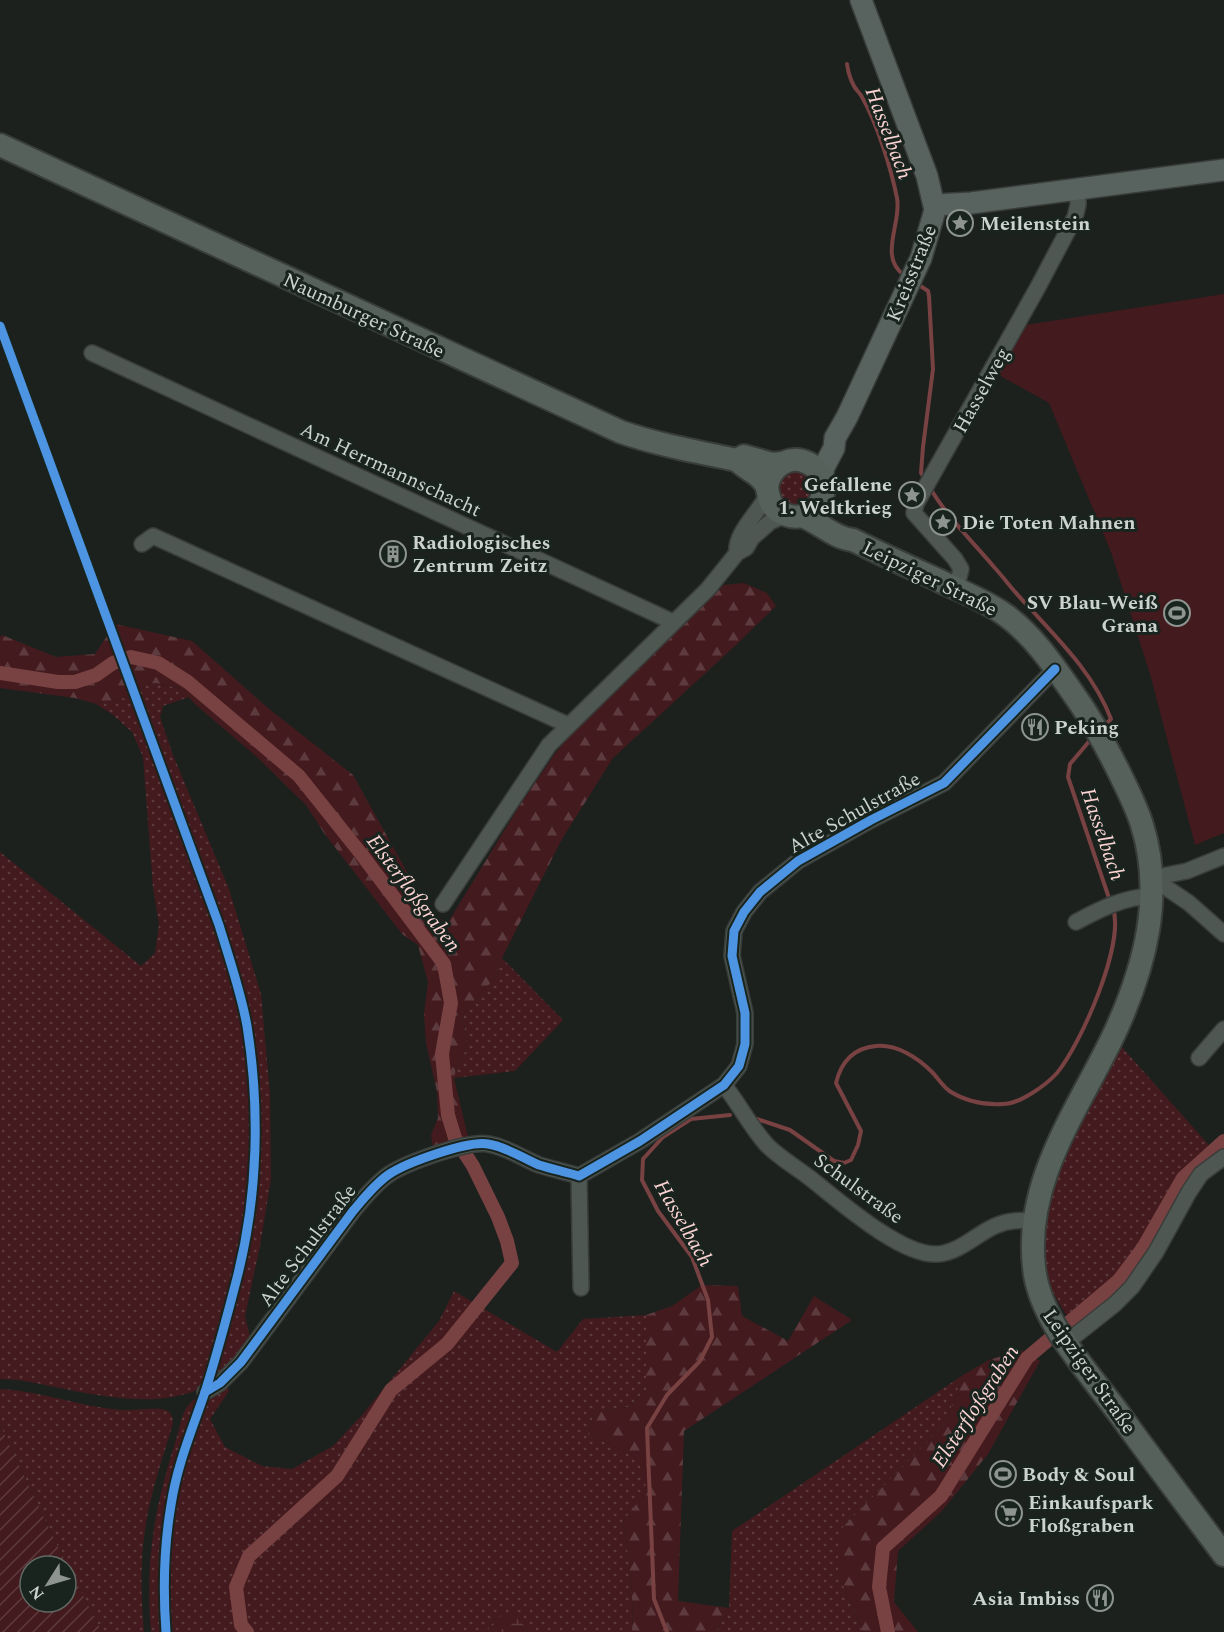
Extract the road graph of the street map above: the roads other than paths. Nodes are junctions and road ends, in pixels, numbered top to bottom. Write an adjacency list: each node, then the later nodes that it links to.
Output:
1 (861, 0): 5 (main road, Kreisstraße)
2 (0, 145): 8 (main road, Naumburger Straße)
3 (1224, 170): 4 (main road)
4 (1078, 188): 5 (main road); 16 (street, Hasselweg)
5 (935, 205): 7 (main road, Kreisstraße)
6 (92, 353): 17 (street, Am Herrmannschacht)
7 (835, 438): 9 (main road, Kreisstraße); 10 (main road, Kreisstraße)
8 (737, 459): 9 (main road, Naumburger Straße); 11 (main road, Naumburger Straße)
9 (792, 462): 10 (main road); 11 (main road)
10 (822, 487): 12 (main road); 13 (main road, Leipziger Straße)
11 (767, 491): 12 (main road); 15 (street)
12 (794, 516): 13 (main road, Leipziger Straße); 15 (street)
13 (853, 540): 16 (main road, Leipziger Straße)
14 (142, 544): 19 (street)
15 (737, 553): 17 (street)
16 (958, 585): 18 (main road, Leipziger Straße)
17 (673, 622): 19 (street)
18 (1055, 669): 21 (main road, Leipziger Straße); 27 (street, Alte Schulstraße)
19 (568, 725): 22 (street)
20 (1224, 856): 21 (street)
21 (1152, 887): 23 (street); 24 (street); 30 (main road, Leipziger Straße)
22 (443, 904)
23 (1076, 922)
24 (1224, 934)
25 (1224, 1029): 26 (street)
26 (1199, 1058)
27 (724, 1085): 29 (street, Alte Schulstraße); 30 (street, Schulstraße)
28 (1224, 1157): 32 (street)
29 (579, 1176): 31 (street); 33 (street, Alte Schulstraße)
30 (1035, 1221): 32 (main road, Leipziger Straße)
31 (581, 1288)
32 (1061, 1333): 34 (main road, Leipziger Straße)
33 (205, 1392)
34 (1224, 1555)

